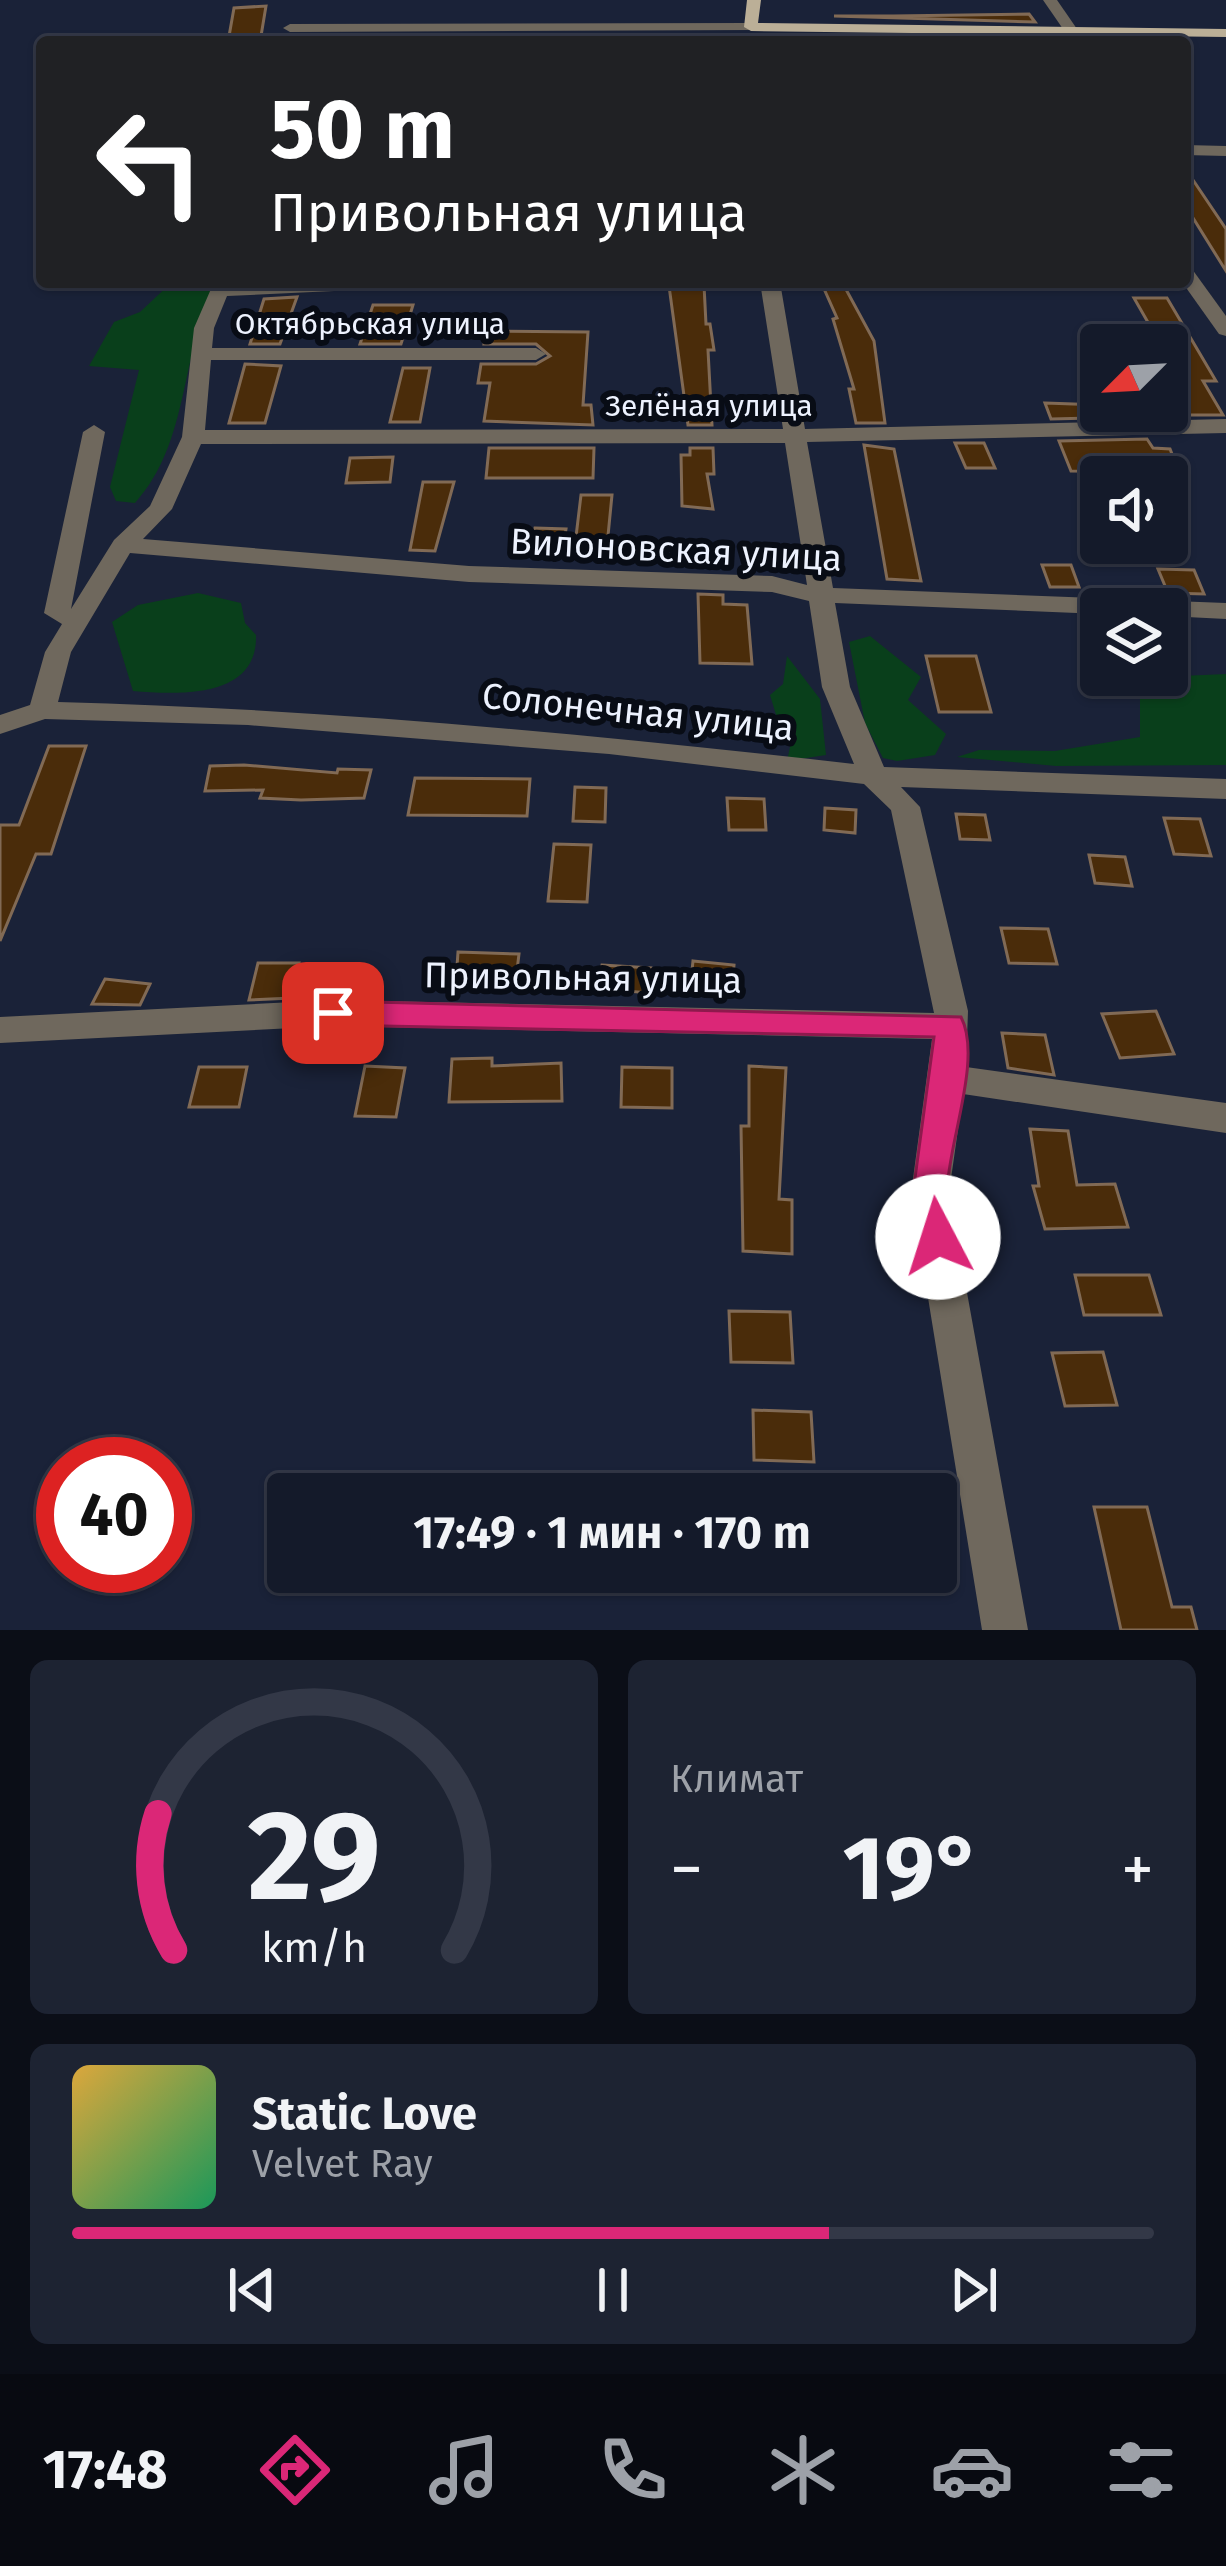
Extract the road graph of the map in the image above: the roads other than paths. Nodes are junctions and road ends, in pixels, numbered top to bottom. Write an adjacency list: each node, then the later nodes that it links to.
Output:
1 (754, 0): 3 (main road)
2 (1051, 0): 8 (street)
3 (751, 27): 4 (street); 6 (street); 7 (main road)
4 (290, 28)
5 (1226, 33): 9 (main road)
6 (743, 36)
7 (926, 36)
8 (1076, 36)
9 (1114, 36)
10 (1191, 150): 11 (street)
11 (1226, 151)
12 (1191, 281): 15 (street)
13 (221, 288): 16 (street, Октябрьская улица)
14 (771, 288): 21 (street)
15 (1226, 330)
16 (205, 353): 17 (street, Октябрьская улица); 20 (street, Октябрьская улица)
17 (536, 354)
18 (1226, 426): 21 (street, Зелёная улица)
19 (94, 432): 25 (street)
20 (193, 436): 21 (street, Зелёная улица); 22 (street, Октябрьская улица)
21 (796, 436): 23 (street)
22 (123, 544): 23 (street, Вилоновская улица); 25 (street, Октябрьская улица)
23 (818, 595): 24 (street, Вилоновская улица); 28 (street)
24 (1226, 611)
25 (77, 621): 26 (street, Октябрьская улица)
26 (42, 710): 27 (street); 28 (street, Солонечная улица)
27 (0, 725)
28 (873, 776): 29 (street, Солонечная улица); 30 (street)
29 (1226, 789)
30 (950, 1026): 31 (street, Привольная улица); 32 (street)
31 (0, 1030)
32 (948, 1078): 33 (street); 34 (street)
33 (1226, 1118)
34 (1005, 1630)

